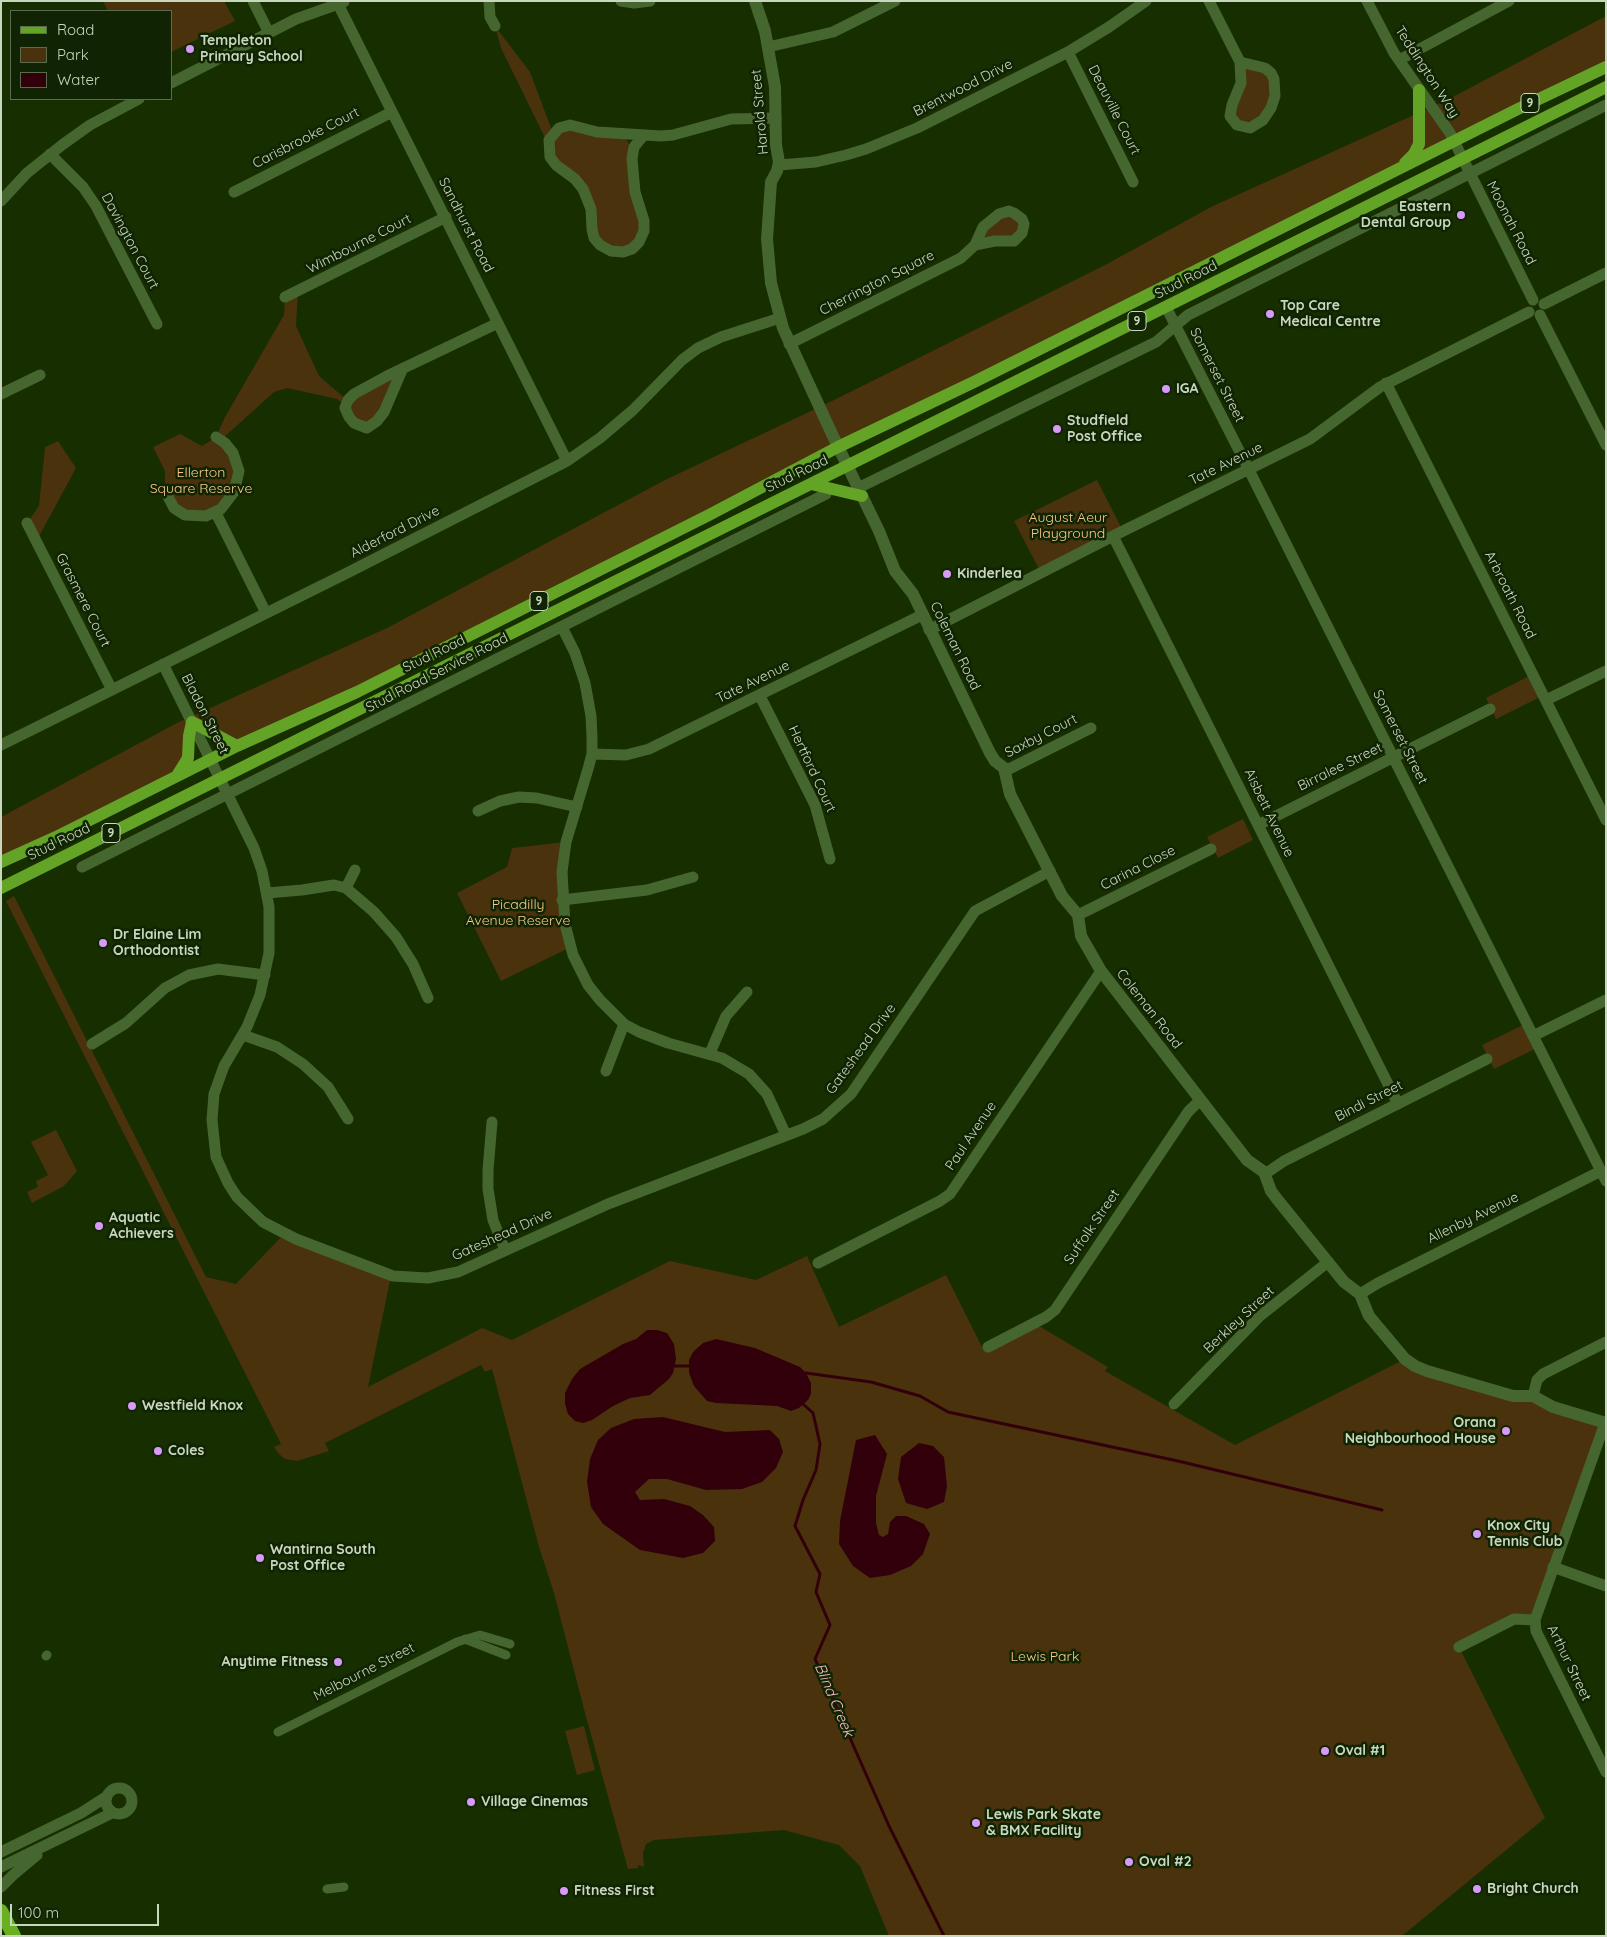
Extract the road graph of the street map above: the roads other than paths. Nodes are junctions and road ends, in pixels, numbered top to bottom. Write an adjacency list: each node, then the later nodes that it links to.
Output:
1 (253, 1): 13 (street)
2 (489, 1): 12 (street)
3 (621, 1): 4 (street)
4 (650, 1)
5 (755, 1): 14 (street, Harold Street)
6 (1146, 1): 15 (street, Brentwood Drive)
7 (1209, 1): 17 (street)
8 (1368, 1): 16 (street, Teddington Way)
9 (1509, 1): 16 (street)
10 (341, 2): 13 (street); 24 (street, Sandhurst Road)
11 (894, 2): 14 (street)
12 (495, 26)
13 (269, 33): 19 (street)
14 (768, 47): 25 (street, Harold Street)
15 (1068, 52): 32 (street, Brentwood Drive); 35 (street, Deauville Court)
16 (1399, 60): 21 (street, Teddington Way)
17 (1240, 62): 17 (street)
18 (1606, 67): 28 (main road, Stud Road / 9)
19 (172, 82)
20 (1606, 87): 31 (main road, Stud Road / 9)
21 (1419, 90): 28 (street, Teddington Way); 33 (main road)
22 (137, 100): 30 (street)
23 (1606, 104): 34 (street)
24 (392, 112): 36 (street, Carisbrooke Court); 38 (street, Sandhurst Road)
25 (776, 118): 27 (street); 32 (street, Harold Street)
26 (620, 132): 27 (street); 29 (street); 29 (street)
27 (643, 136): 29 (street)
28 (1454, 141): 31 (street, Teddington Way); 33 (main road, Stud Road / 9)
29 (632, 152)
30 (50, 154): 37 (street); 46 (street, Davington Court)
31 (1462, 158): 34 (street, Moonah Road); 42 (main road, Stud Road / 9)
32 (779, 165): 44 (street, Harold Street)
33 (1400, 168): 55 (main road, Stud Road / 9)
34 (1470, 174): 43 (street, Moonah Road); 47 (street)
35 (1133, 182)
36 (234, 192)
37 (1, 200)
38 (446, 217): 41 (street, Wimbourne Court); 45 (street, Sandhurst Road)
39 (975, 245): 48 (street, Cherrington Square)
40 (1606, 273): 43 (street)
41 (285, 297)
42 (1166, 307): 47 (street, Somerset Street); 57 (main road, Stud Road / 9)
43 (1539, 307): 51 (street, Tate Avenue); 54 (street, Moonah Road)
44 (780, 318): 48 (street, Harold Street); 56 (street, Alderford Drive)
45 (498, 323): 49 (street); 56 (street, Sandhurst Road)
46 (157, 324)
47 (1175, 326): 58 (street, Somerset Street); 62 (street)
48 (789, 344): 55 (street, Harold Street)
49 (402, 370): 49 (street)
50 (40, 375): 52 (street)
51 (1386, 384): 58 (street, Tate Avenue); 76 (street, Arbroath Road)
52 (1, 394)
53 (216, 437): 65 (street)
54 (1606, 445)
55 (838, 447): 57 (street, Coleman Road); 81 (main road, Stud Road / 9)
56 (567, 461): 68 (street, Alderford Drive)
57 (847, 466): 59 (main road, Stud Road / 9); 62 (street, Coleman Road)
58 (1249, 470): 67 (street, Tate Avenue); 83 (street, Somerset Street)
59 (811, 484): 60 (main road, Stud Road / 9); 62 (main road)
60 (797, 490): 64 (street); 87 (main road, Stud Road / 9)
61 (165, 491): 65 (street)
62 (860, 492): 69 (street, Coleman Road)
63 (826, 494): 64 (street, Stud Road Service Road)
64 (805, 505): 70 (street, Stud Road Service Road)
65 (216, 513): 68 (street)
66 (27, 523): 74 (street, Grasmere Court)
67 (1113, 536): 71 (street, Tate Avenue); 92 (street, Aisbett Avenue)
68 (266, 613): 72 (street, Alderford Drive)
69 (922, 614): 71 (street, Coleman Road); 75 (street, Tate Avenue)
70 (562, 627): 82 (street); 88 (street, Stud Road Service Road)
71 (929, 630): 85 (street, Coleman Road)
72 (163, 664): 74 (street, Alderford Drive); 78 (street, Bladon Street)
73 (1606, 671): 76 (street)
74 (112, 690): 80 (street, Alderford Drive)
75 (760, 696): 82 (street, Tate Avenue); 94 (street, Hertford Court)
76 (1546, 700): 91 (street, Arbroath Road)
77 (1490, 709): 83 (street, Birralee Street)
78 (192, 722): 81 (main road); 84 (street, Bladon Street); 86 (main road)
79 (1092, 728): 85 (street, Saxby Court)
80 (1, 745)
81 (237, 746): 84 (main road, Stud Road / 9)
82 (592, 754): 89 (street)
83 (1393, 757): 92 (street, Birralee Street); 112 (street, Somerset Street)
84 (211, 759): 86 (main road, Stud Road / 9); 87 (street, Bladon Street)
85 (1005, 771): 98 (street, Coleman Road)
86 (177, 776): 95 (main road, Stud Road / 9)
87 (220, 779): 88 (street, Gateshead Drive); 100 (main road, Stud Road / 9)
88 (228, 794): 96 (street, Stud Road Service Road); 102 (street, Gateshead Drive)
89 (576, 807): 90 (street); 103 (street)
90 (478, 811)
91 (1606, 820)
92 (1258, 825): 118 (street, Aisbett Avenue)
93 (1211, 849): 104 (street, Carina Close)
94 (830, 859)
95 (1, 862)
96 (82, 867)
97 (355, 870): 101 (street)
98 (1050, 871): 104 (street, Coleman Road); 121 (street, Gateshead Drive)
99 (693, 878): 103 (street)
100 (1, 888)
101 (346, 888): 102 (street); 108 (street)
102 (267, 893): 106 (street, Gateshead Drive)
103 (562, 900): 110 (street)
104 (1078, 915): 105 (street, Coleman Road)
105 (1101, 971): 117 (street, Coleman Road); 126 (street, Paul Avenue)
106 (265, 975): 111 (street, Gateshead Drive); 113 (street)
107 (747, 992): 114 (street)
108 (428, 998)
109 (1606, 1000): 112 (street)
110 (624, 1024): 114 (street); 116 (street)
111 (243, 1035): 119 (street); 124 (street, Gateshead Drive)
112 (1533, 1036): 123 (street, Somerset Street)
113 (92, 1044)
114 (710, 1053): 121 (street)
115 (1487, 1059): 118 (street, Bindi Street)
116 (606, 1071)
117 (1200, 1100): 122 (street, Coleman Road); 129 (street, Suffolk Street)
118 (1398, 1104): 122 (street, Bindi Street)
119 (348, 1119)
120 (492, 1122): 124 (street)
121 (786, 1135): 124 (street, Gateshead Drive)
122 (1265, 1174): 125 (street, Coleman Road)
123 (1603, 1176): 127 (street, Allenby Avenue)
124 (505, 1250)
125 (1328, 1262): 127 (street, Coleman Road); 131 (street, Berkley Street)
126 (818, 1264)
127 (1360, 1294): 130 (street, Coleman Road)
128 (1606, 1342): 130 (street)
129 (988, 1347)
130 (1533, 1396): 132 (street, Coleman Road)
131 (1174, 1404)
132 (1605, 1423): 133 (street)
133 (1553, 1567): 134 (street); 135 (street)
134 (1606, 1586)
135 (1535, 1620): 138 (street); 141 (street, Arthur Street)
136 (464, 1639): 137 (street, Melbourne Street); 139 (street); 140 (street, Melbourne Street)
137 (510, 1644)
138 (1459, 1647)
139 (506, 1656)
140 (278, 1732)
141 (1606, 1772)
142 (106, 1798): 143 (street); 143 (street); 145 (street)
143 (112, 1813): 144 (street)
144 (48, 1845): 146 (street); 148 (street)
145 (3, 1850)
146 (1, 1867)
147 (344, 1887): 149 (street)
148 (1, 1888)
149 (327, 1889)
150 (1, 1911): 151 (highway)
151 (14, 1936)

